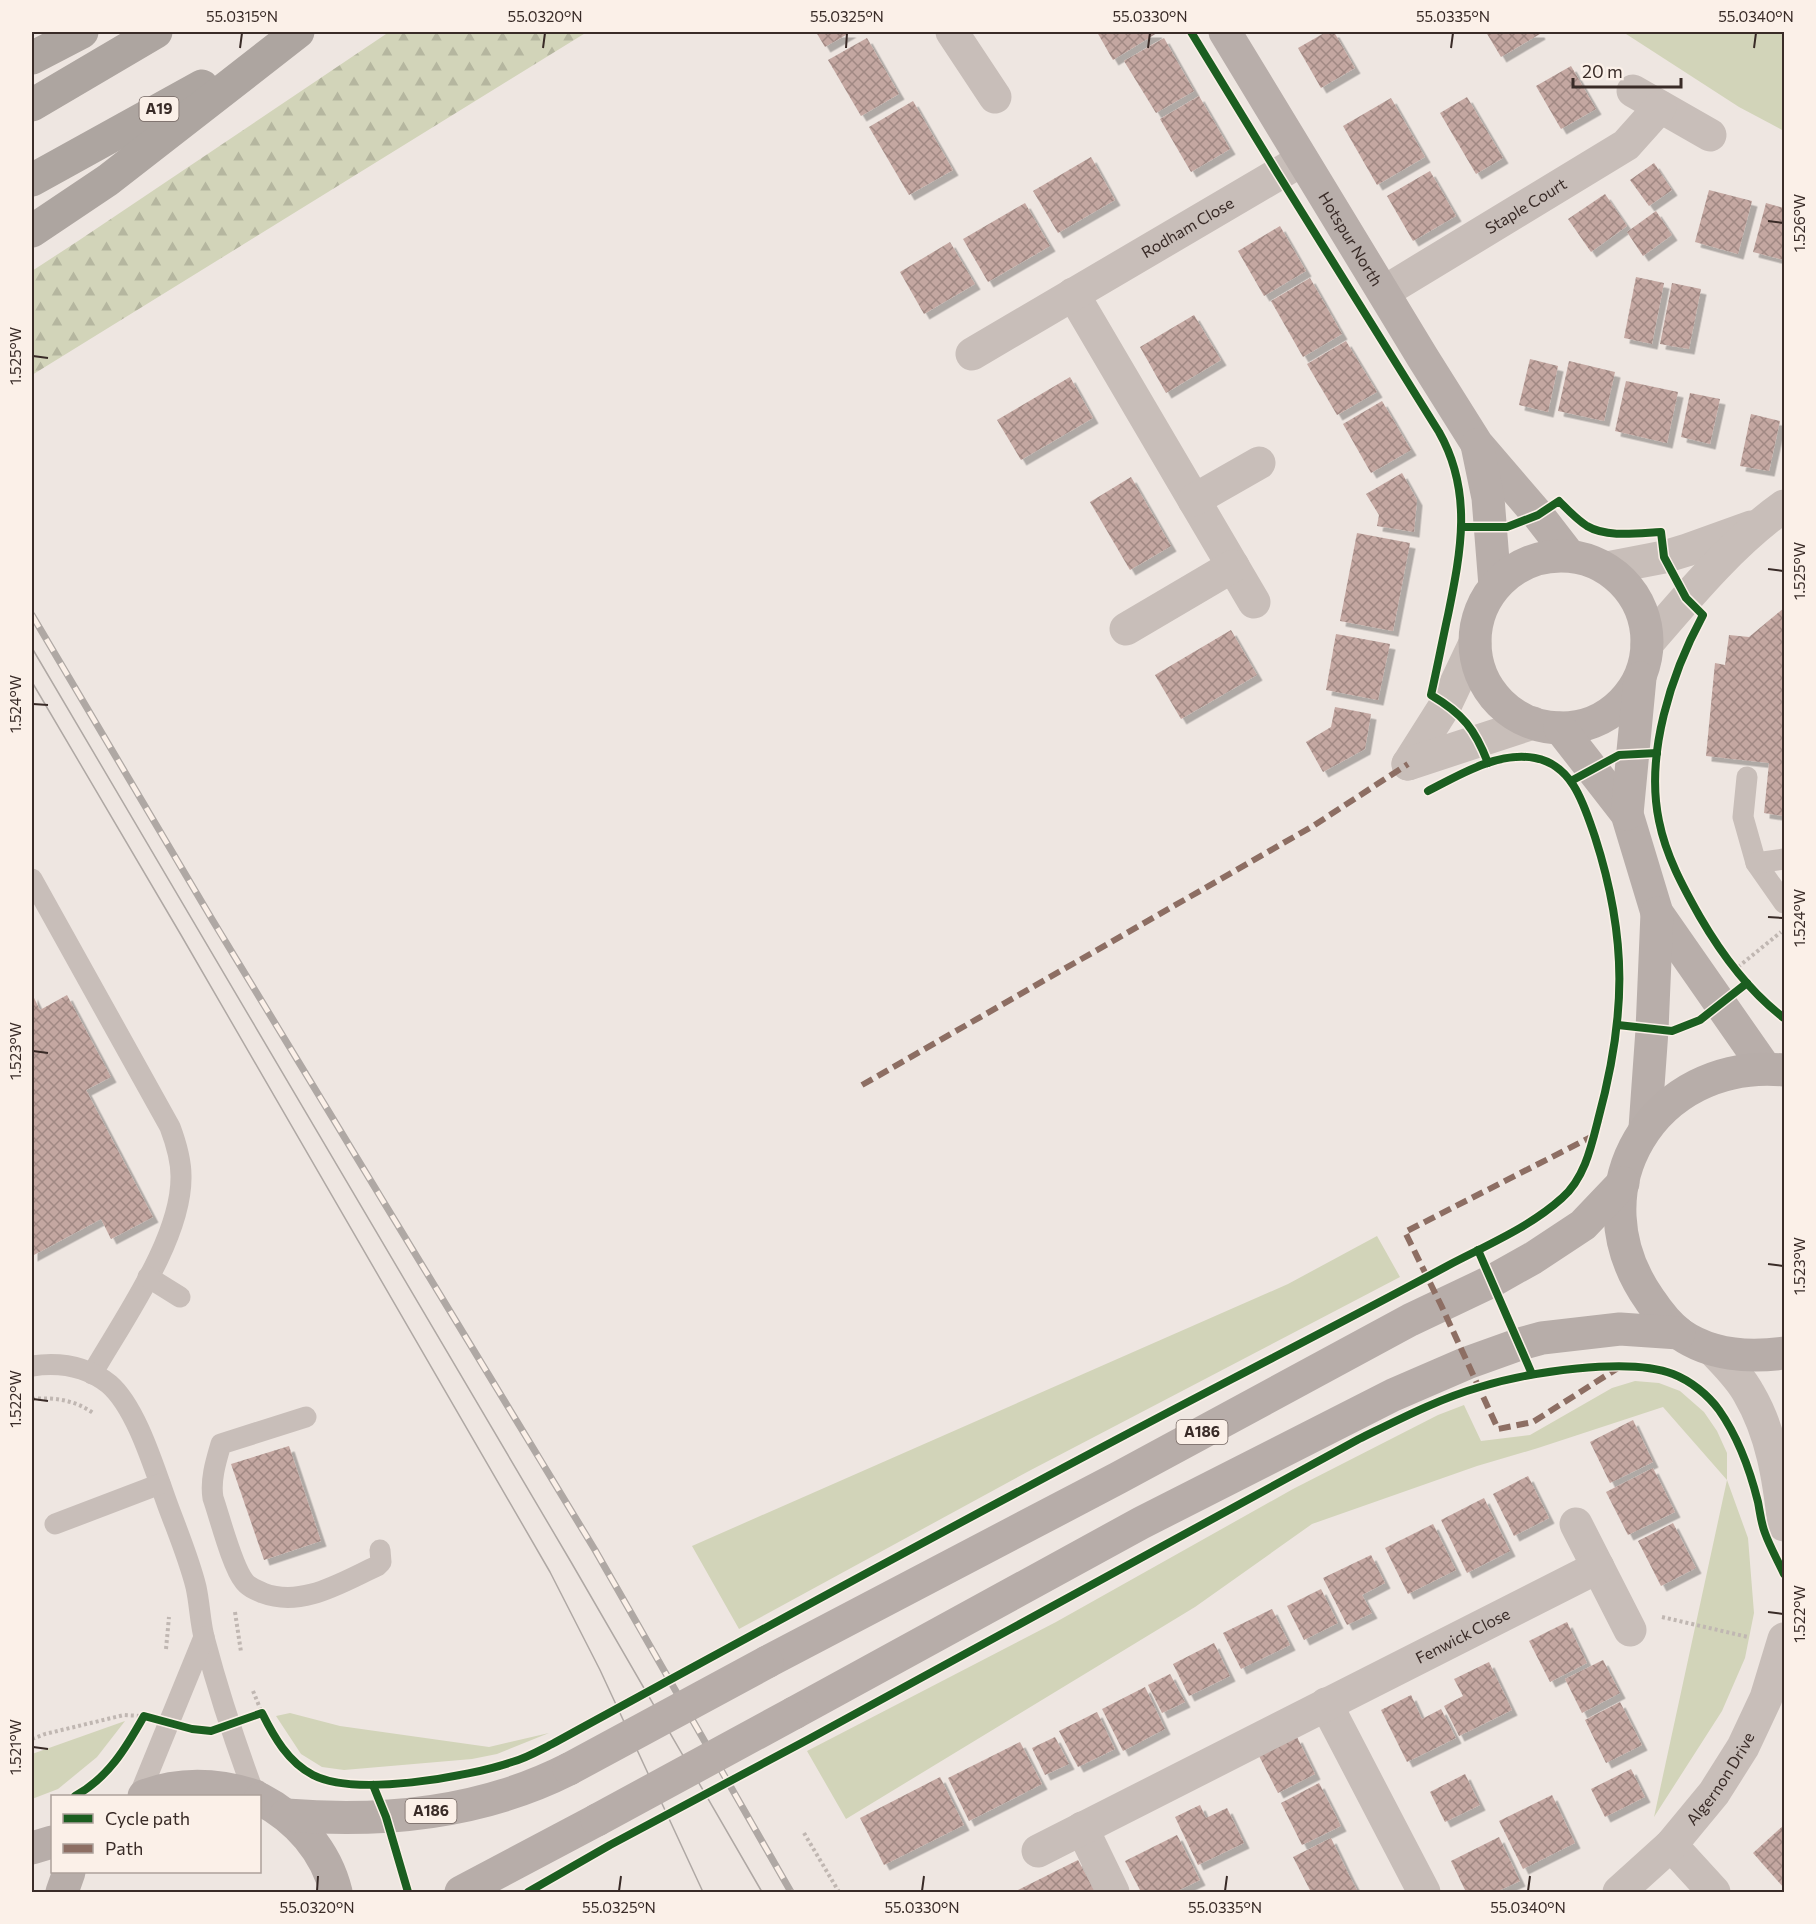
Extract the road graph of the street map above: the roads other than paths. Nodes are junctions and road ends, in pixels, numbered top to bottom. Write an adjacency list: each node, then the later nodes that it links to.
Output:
1 (82, 32): 6 (highway)
2 (156, 32): 8 (highway)
3 (955, 32): 7 (street)
4 (1225, 32): 10 (street, Hotspur North)
5 (292, 35): 11 (highway, A19); 12 (highway)
6 (32, 58)
7 (995, 97)
8 (32, 105)
9 (1710, 135): 13 (street, Staple Court)
10 (1302, 160): 13 (street, Hotspur North); 14 (street, Rodham Close)
11 (32, 180)
12 (32, 231)
13 (1384, 292): 16 (street, Hotspur North)
14 (1073, 294): 15 (street, Rodham Close); 18 (street)
15 (972, 354)
16 (1477, 444): 20 (street); 23 (street)
17 (1259, 462): 18 (street)
18 (1194, 500): 21 (street)
19 (1772, 515): 22 (street); 27 (street)
20 (1569, 555): 22 (street); 23 (street)
21 (1233, 566): 24 (street); 25 (street)
22 (1607, 568): 27 (street)
23 (1495, 586): 26 (street)
24 (1254, 602)
25 (1126, 629)
26 (1475, 643): 29 (street); 29 (street)
27 (1647, 644): 28 (street)
28 (1640, 678): 29 (street); 31 (street)
29 (1546, 726): 31 (street)
30 (1747, 777): 33 (lane)
31 (1627, 814): 36 (street)
32 (1785, 859): 33 (lane)
33 (1756, 863): 35 (lane)
34 (32, 879): 40 (lane)
35 (1785, 903)
36 (1657, 914): 37 (street); 38 (street)
37 (1775, 1069): 38 (main road, A186)
38 (1645, 1128): 39 (main road, A186)
39 (1623, 1183): 42 (main road, A186); 62 (main road, A186, bridge)
40 (148, 1277): 41 (lane); 46 (lane)
41 (180, 1297)
42 (1678, 1333): 43 (main road, A186); 71 (main road, A186, bridge)
43 (1713, 1350): 44 (main road, A186); 51 (street)
44 (1785, 1353)
45 (32, 1366): 46 (lane)
46 (92, 1374): 48 (lane)
47 (306, 1418): 52 (lane)
48 (160, 1484): 49 (lane); 55 (lane)
49 (55, 1524)
50 (1576, 1524): 53 (street)
51 (1785, 1525)
52 (380, 1550)
53 (1598, 1567): 54 (street); 57 (street, Fenwick Close)
54 (1630, 1630)
55 (204, 1637): 58 (lane); 61 (lane)
56 (1784, 1642): 65 (street, Algernon Drive)
57 (1326, 1704): 63 (street, Fenwick Close); 73 (street)
58 (140, 1795)
59 (151, 1795): 60 (main road)
60 (250, 1795)
61 (254, 1795)
62 (273, 1807): 70 (main road, A186)
63 (1082, 1828): 67 (street, Fenwick Close); 72 (street)
64 (51, 1842): 66 (main road)
65 (1671, 1845): 74 (street, Algernon Drive); 75 (street)
66 (32, 1848)
67 (1038, 1851)
68 (69, 1873): 69 (main road)
69 (62, 1893)
70 (336, 1893)
71 (461, 1893)
72 (1113, 1893)
73 (1424, 1893)
74 (1619, 1893)
75 (1714, 1893)

